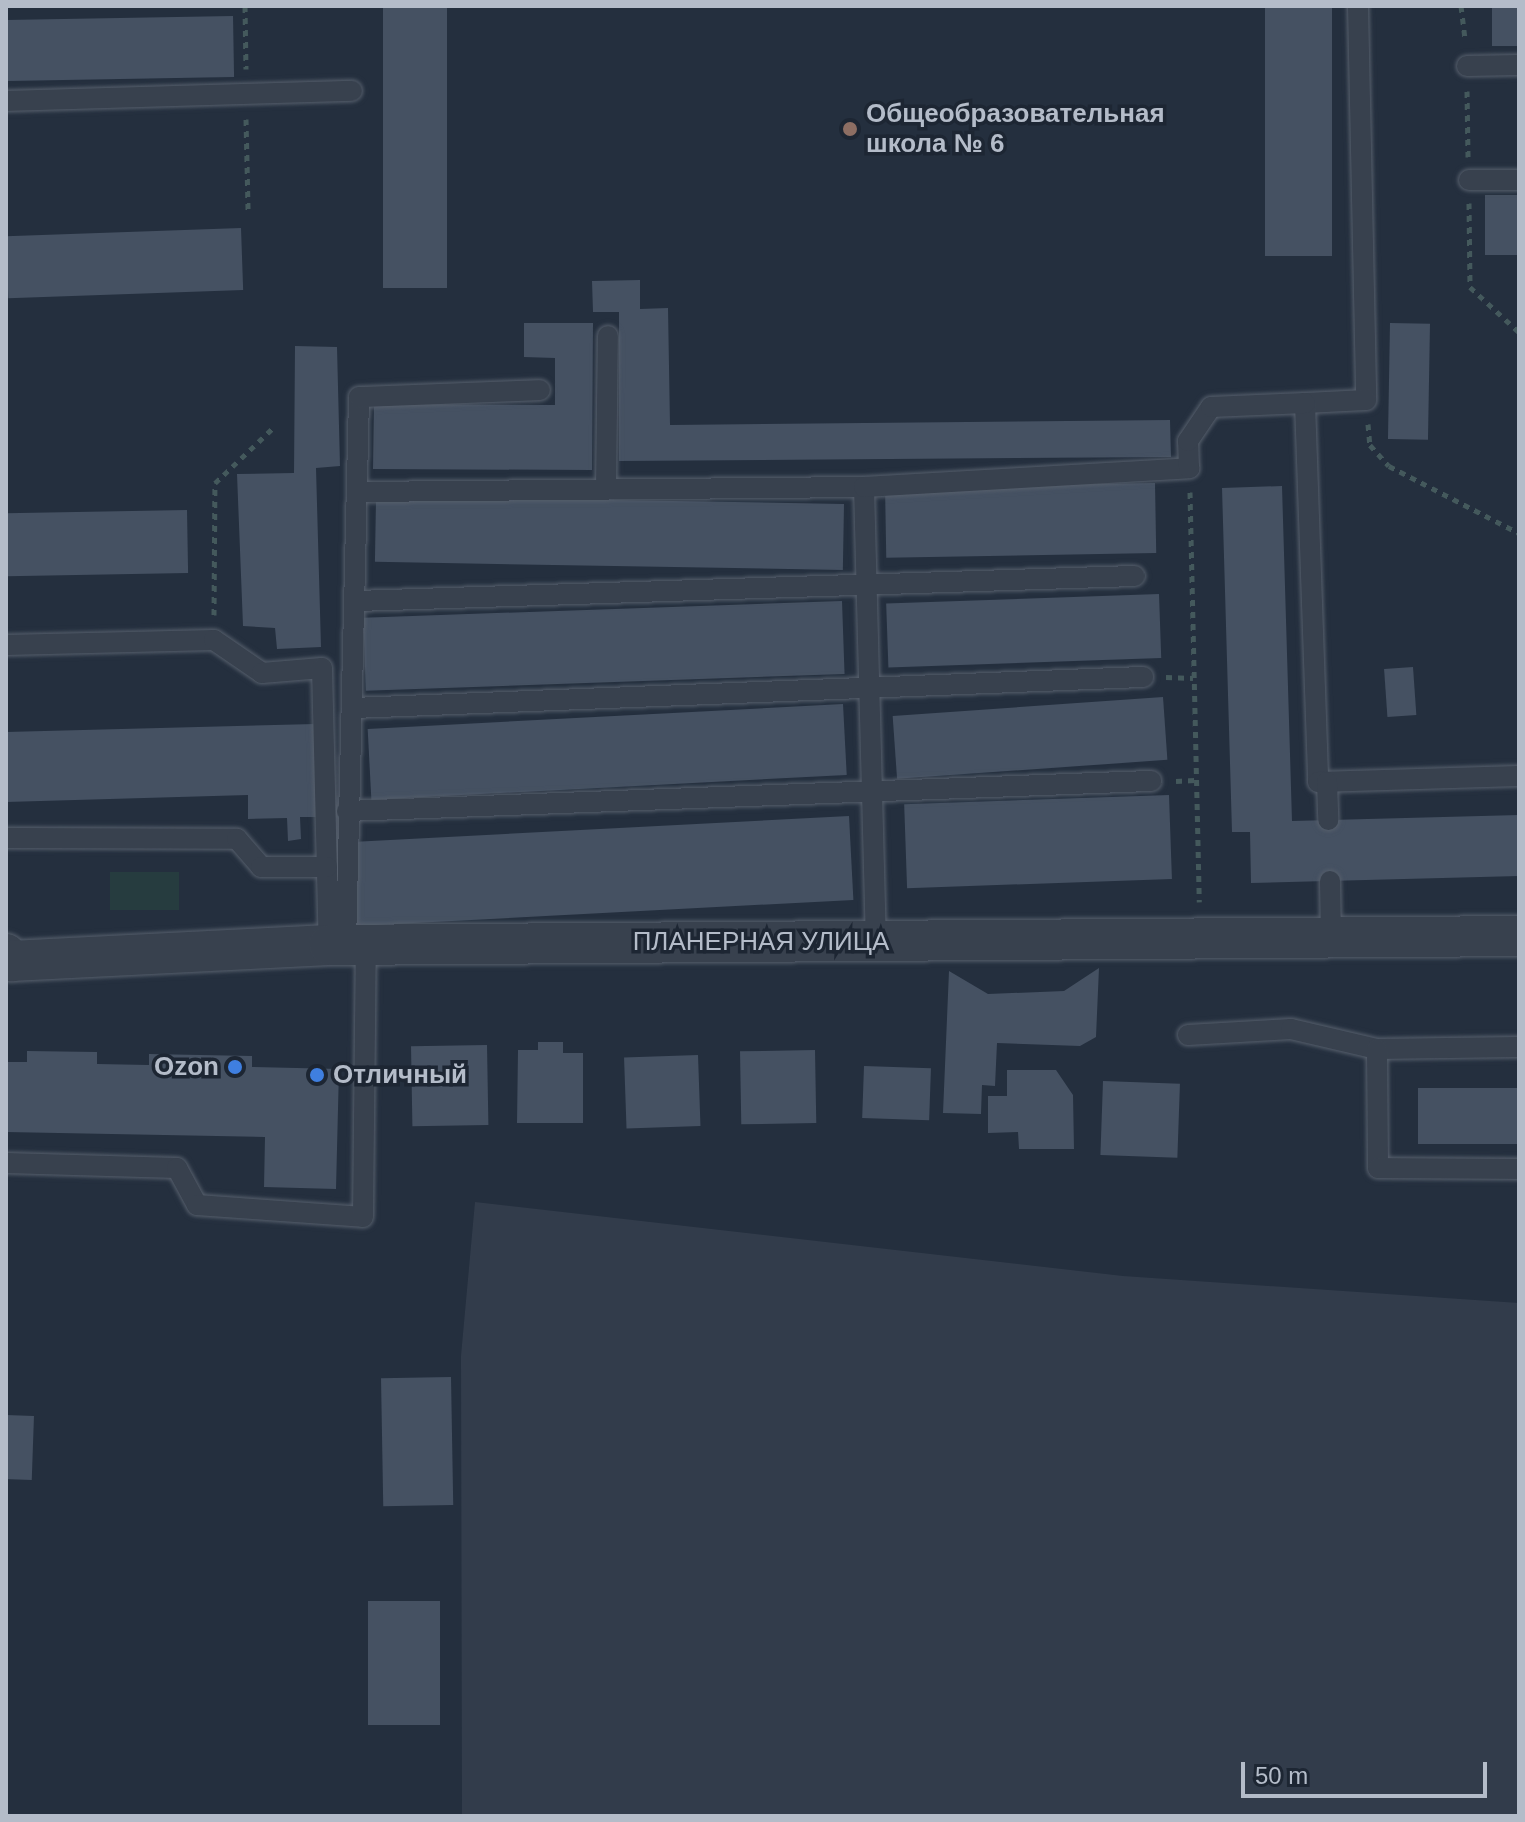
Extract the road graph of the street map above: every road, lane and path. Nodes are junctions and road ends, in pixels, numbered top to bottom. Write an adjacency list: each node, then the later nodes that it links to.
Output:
1 (1358, 6): 10 (lane)
2 (1519, 65): 3 (lane)
3 (1467, 66)
4 (352, 91): 5 (lane)
5 (6, 101)
6 (1469, 180): 7 (lane)
7 (1519, 180)
8 (608, 336): 15 (lane)
9 (540, 390): 16 (lane)
10 (1366, 400): 11 (lane); 17 (path)
11 (1305, 403): 13 (lane); 28 (lane)
12 (273, 428): 21 (path)
13 (1189, 468): 14 (lane); 37 (path)
14 (864, 487): 15 (lane); 19 (lane)
15 (606, 489): 16 (lane)
16 (359, 492): 20 (lane)
17 (1519, 533)
18 (1135, 576): 19 (lane)
19 (867, 585): 20 (lane); 24 (lane)
20 (356, 601): 25 (lane)
21 (214, 640): 22 (lane); 33 (lane)
22 (6, 645)
23 (1143, 677): 24 (lane)
24 (869, 686): 25 (lane); 29 (lane)
25 (353, 708): 30 (lane)
26 (1519, 776): 28 (lane)
27 (1151, 781): 29 (lane)
28 (1327, 782): 31 (lane)
29 (872, 791): 30 (lane); 38 (lane)
30 (347, 811): 39 (lane)
31 (1328, 820)
32 (6, 838): 33 (lane)
33 (327, 867): 39 (lane)
34 (1330, 881): 36 (lane)
35 (1519, 936): 36 (street, ПЛАНЕРНАЯ УЛИЦА)
36 (1331, 938): 37 (street, ПЛАНЕРНАЯ УЛИЦА)
37 (1200, 939): 38 (street, ПЛАНЕРНАЯ УЛИЦА)
38 (876, 941): 39 (street, ПЛАНЕРНАЯ УЛИЦА)
39 (347, 945): 40 (street, ПЛАНЕРНАЯ УЛИЦА); 44 (lane)
40 (8, 962)
41 (1188, 1035): 43 (lane)
42 (1519, 1047): 43 (lane)
43 (1377, 1049): 45 (lane)
44 (6, 1163)
45 (1519, 1169)

